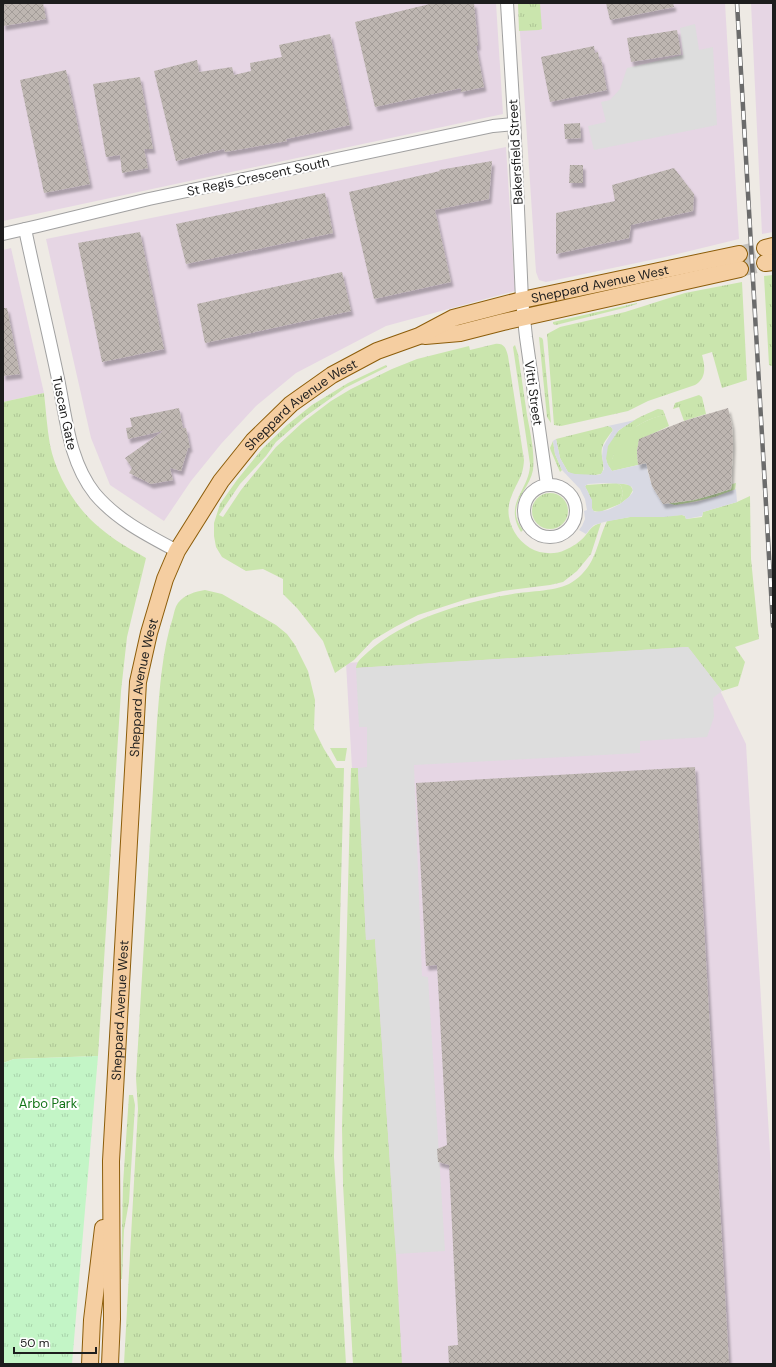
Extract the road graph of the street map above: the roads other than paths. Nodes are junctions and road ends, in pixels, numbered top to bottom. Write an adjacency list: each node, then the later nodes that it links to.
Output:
1 (507, 3): 2 (street, Bakersfield Street)
2 (514, 124): 3 (street, St Regis Crescent South); 5 (street, Bakersfield Street)
3 (24, 229): 4 (street, St Regis Crescent South); 9 (street, Tuscan Gate)
4 (3, 234)
5 (522, 300): 6 (street, Vitti Street); 6 (main road, Sheppard Avenue West); 7 (main road, Sheppard Avenue West)
6 (525, 317): 7 (main road, Sheppard Avenue West); 8 (street, Vitti Street)
7 (419, 336): 9 (main road, Sheppard Avenue West)
8 (547, 485): 8 (street)
9 (177, 551): 10 (main road, Sheppard Avenue West)
10 (111, 1161): 11 (main road, Sheppard Avenue West); 12 (main road, Sheppard Avenue West)
11 (90, 1364)
12 (110, 1364)

